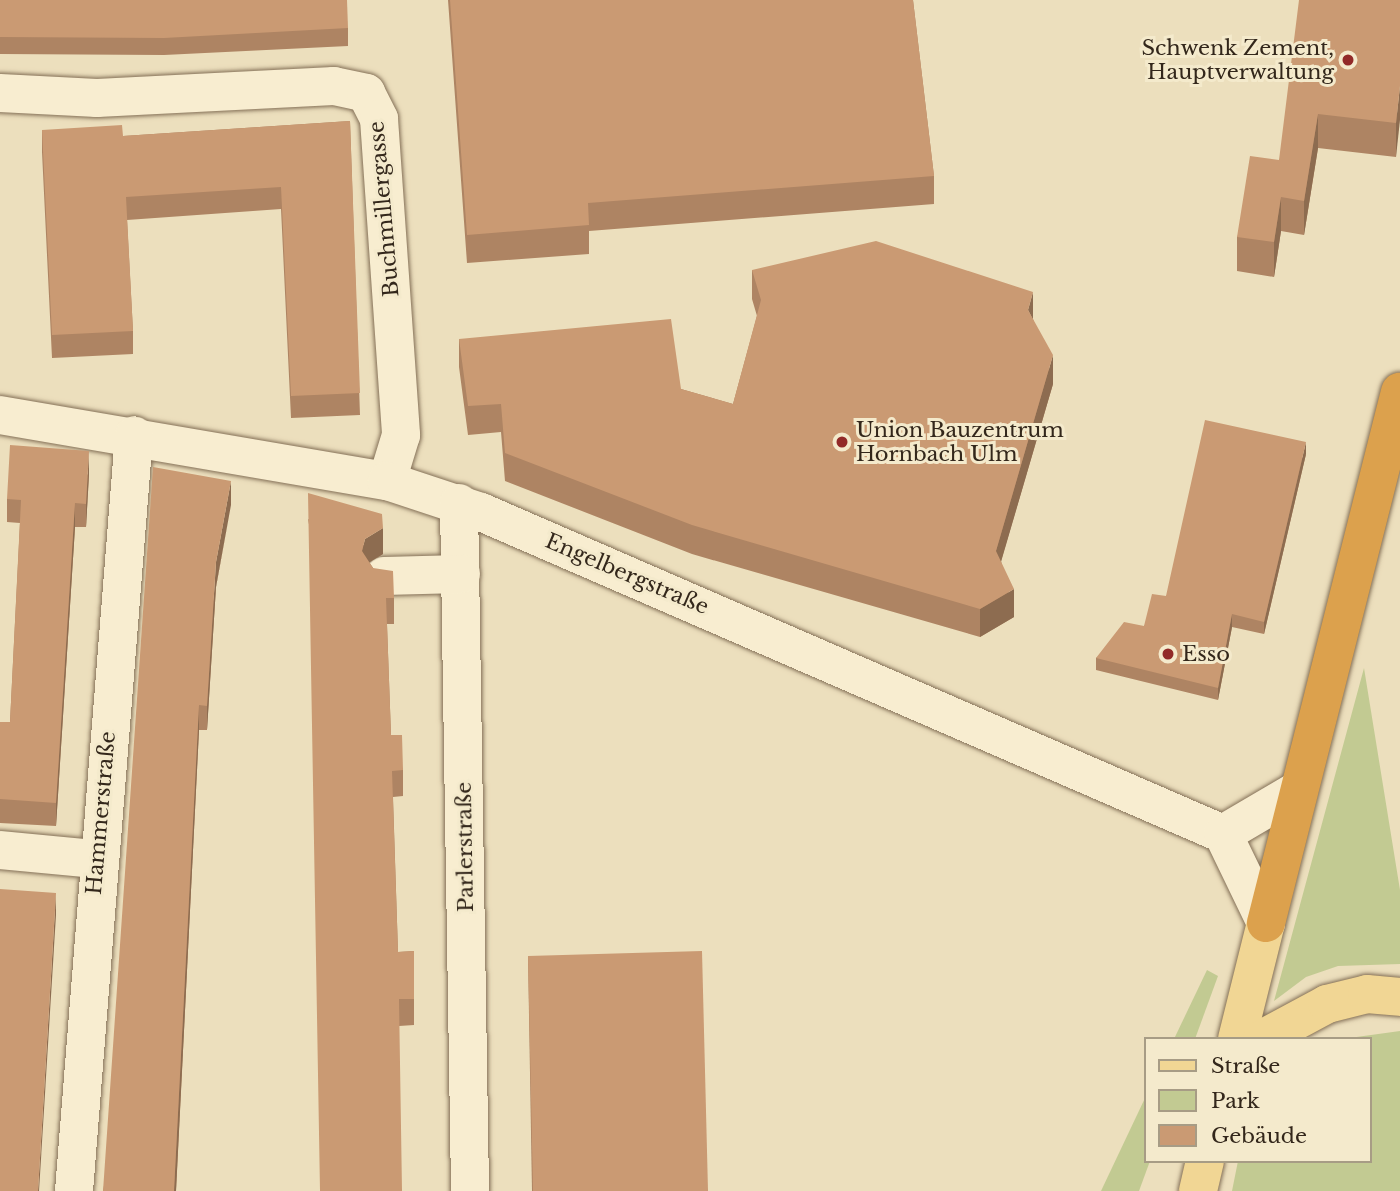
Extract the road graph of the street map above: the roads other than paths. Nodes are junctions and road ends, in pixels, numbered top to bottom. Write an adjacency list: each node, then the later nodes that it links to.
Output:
1 (0, 93): 5 (street, Buchmillergasse)
2 (1400, 392): 9 (highway)
3 (0, 415): 4 (street, Engelbergstraße)
4 (134, 435): 5 (street, Engelbergstraße); 12 (street, Hammerstraße)
5 (387, 481): 6 (street, Engelbergstraße)
6 (459, 503): 7 (street, Parlerstraße); 10 (street, Engelbergstraße)
7 (461, 574): 8 (street); 19 (street, Parlerstraße)
8 (384, 576)
9 (1298, 790): 10 (street); 13 (highway)
10 (1223, 834): 13 (street)
11 (0, 850): 12 (street)
12 (96, 859): 18 (street, Hammerstraße)
13 (1266, 923): 15 (main road)
14 (1383, 996): 16 (main road)
15 (1238, 1037)
16 (1265, 1037)
17 (1205, 1163): 20 (main road)
18 (74, 1191)
19 (470, 1191)
20 (1198, 1191)

